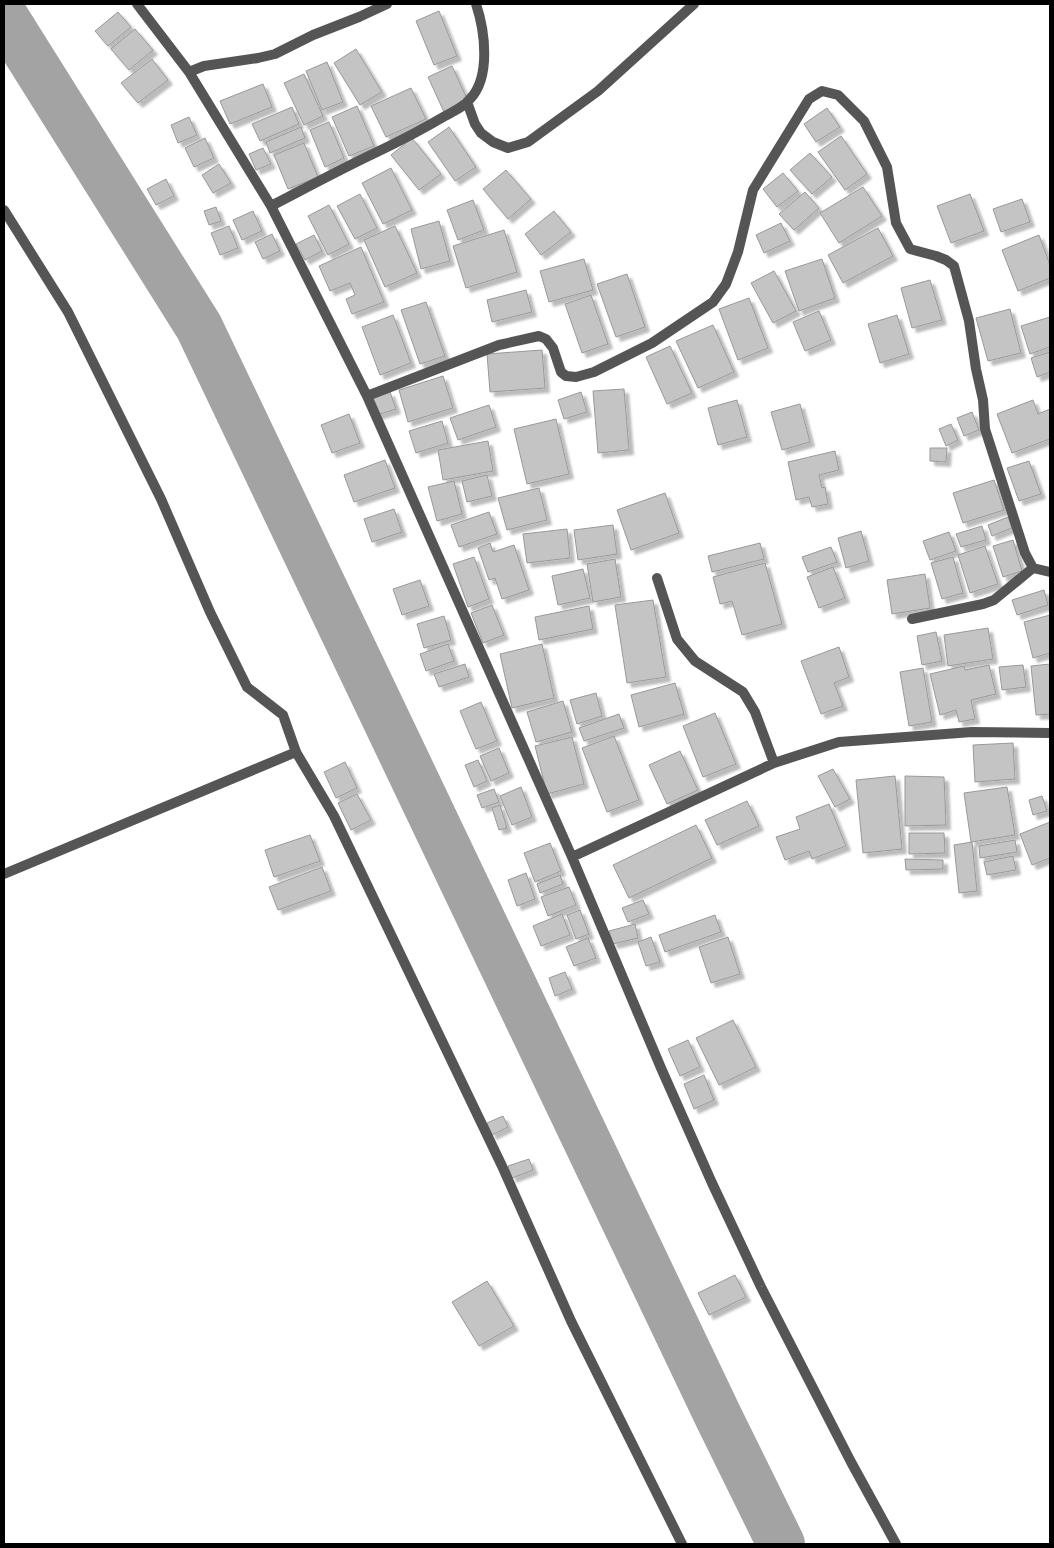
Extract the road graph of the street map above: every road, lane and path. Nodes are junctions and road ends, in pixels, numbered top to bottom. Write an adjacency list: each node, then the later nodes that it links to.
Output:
1 (137, 4): 5 (street)
2 (386, 4): 5 (street)
3 (476, 4): 6 (street)
4 (694, 4): 6 (street)
5 (189, 72): 7 (street)
6 (467, 102): 7 (street)
7 (271, 206): 9 (street)
8 (4, 210): 15 (street)
9 (367, 396): 10 (street); 17 (street)
10 (1033, 568): 11 (street); 13 (street)
11 (1050, 572)
12 (657, 578): 16 (street)
13 (912, 618)
14 (1050, 733): 16 (street)
15 (296, 752): 18 (street); 19 (street)
16 (774, 763): 17 (street)
17 (572, 857): 20 (street)
18 (4, 874)
19 (682, 1544)
20 (896, 1544)

